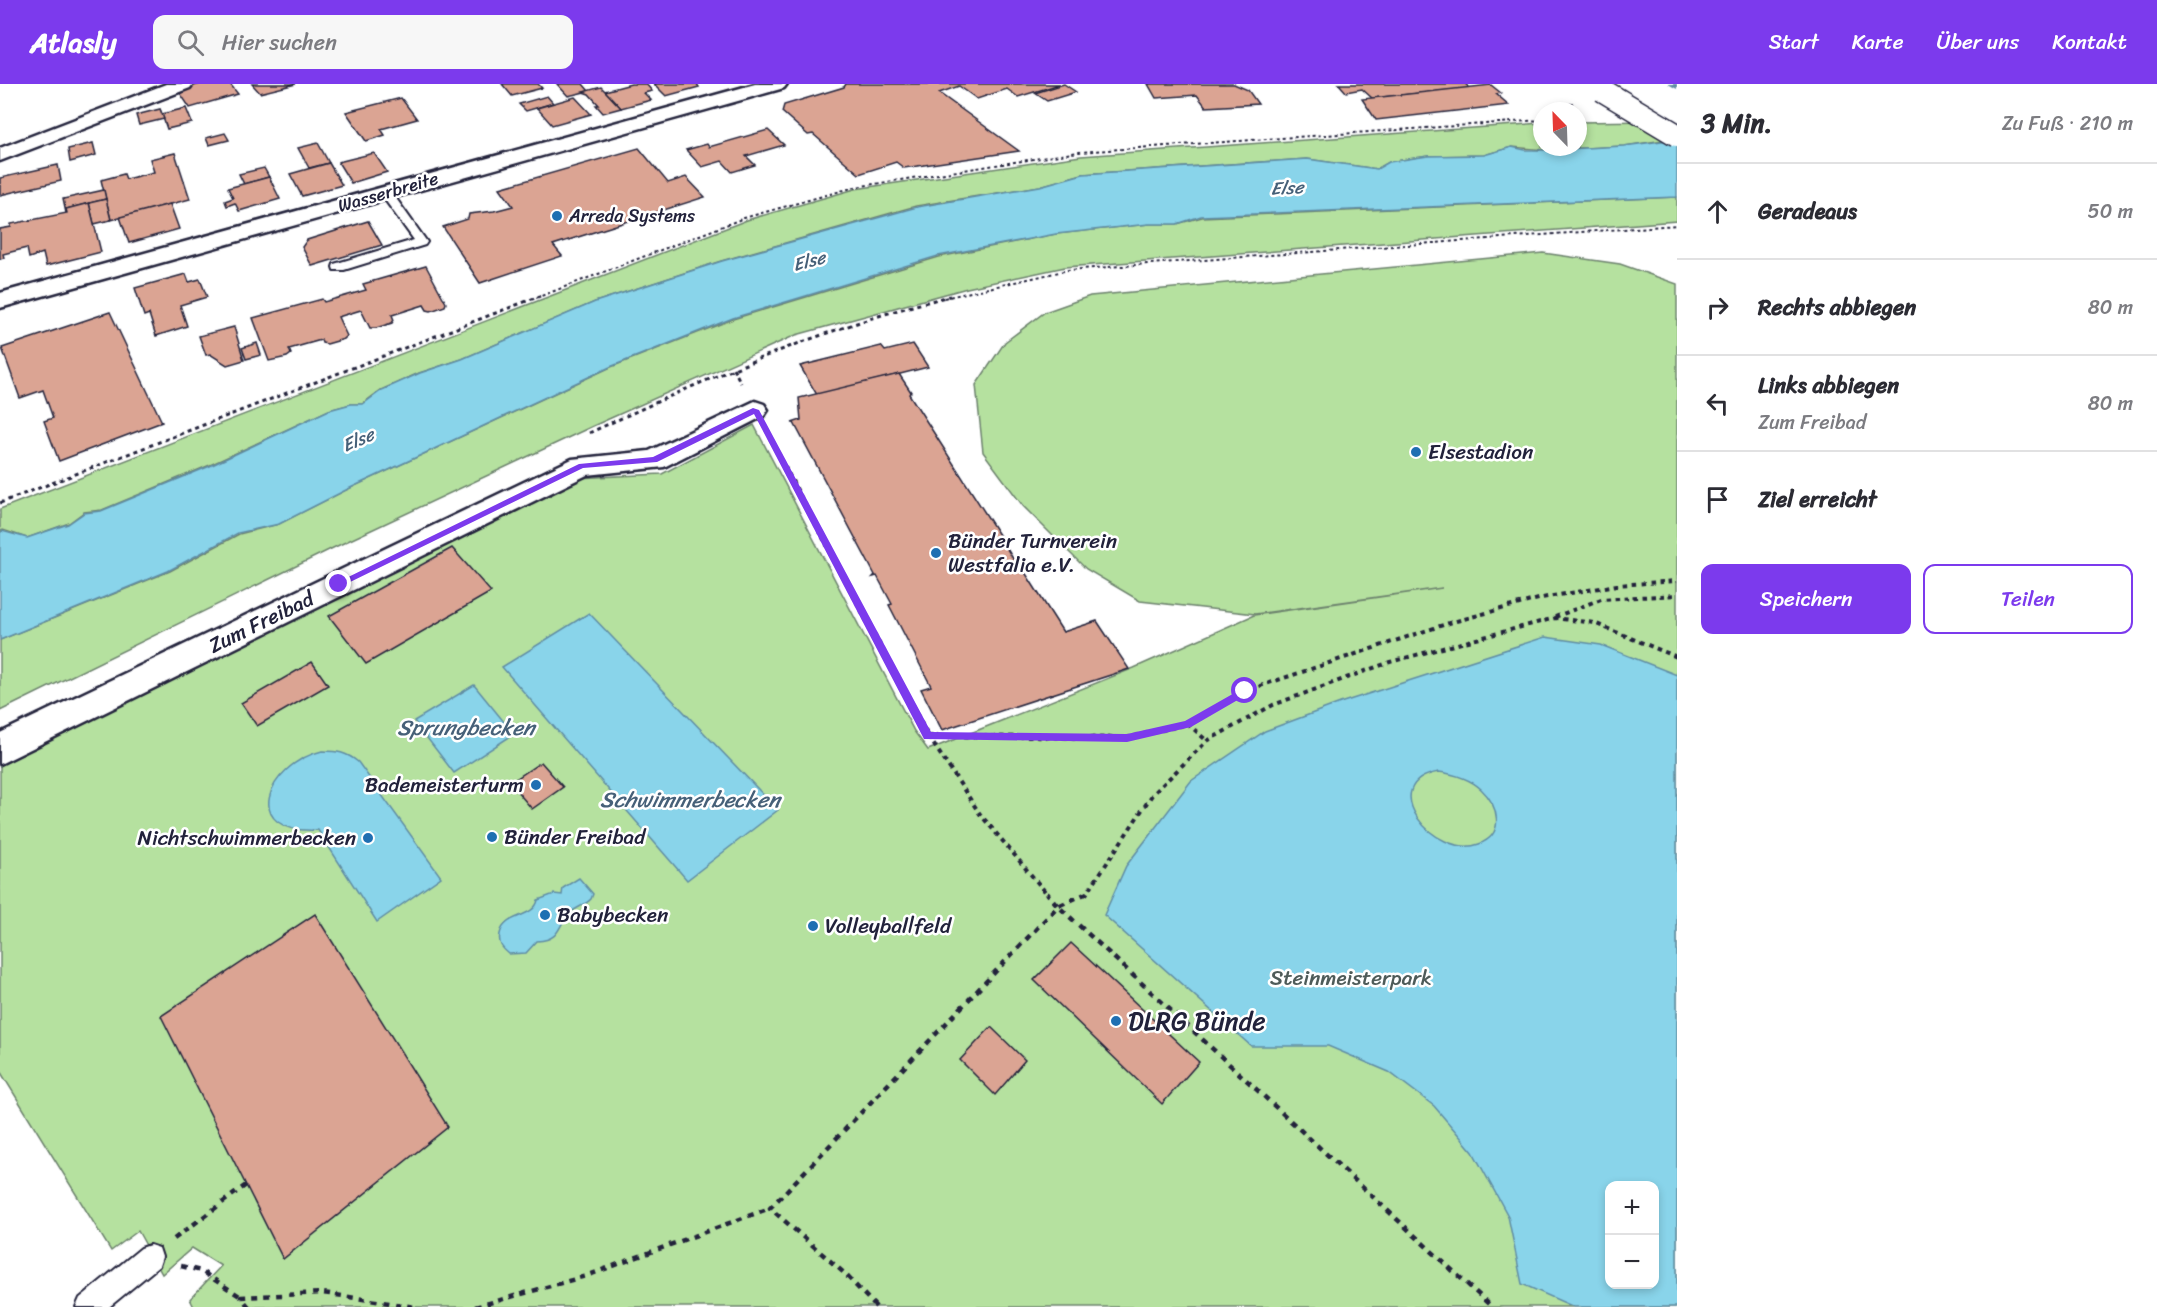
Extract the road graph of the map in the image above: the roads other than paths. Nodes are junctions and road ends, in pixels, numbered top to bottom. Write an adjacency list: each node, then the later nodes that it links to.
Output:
1 (183, 84): 5 (main road)
2 (777, 84): 6 (main road, Wasserbreite)
3 (1596, 86): 4 (main road, bridge)
4 (1677, 135)
5 (0, 155)
6 (386, 193): 7 (lane); 8 (main road, Wasserbreite)
7 (339, 267)
8 (0, 301)
9 (755, 410): 10 (main road, Zum Freibad)
10 (0, 749)
11 (150, 1257): 12 (lane)
12 (89, 1307)

